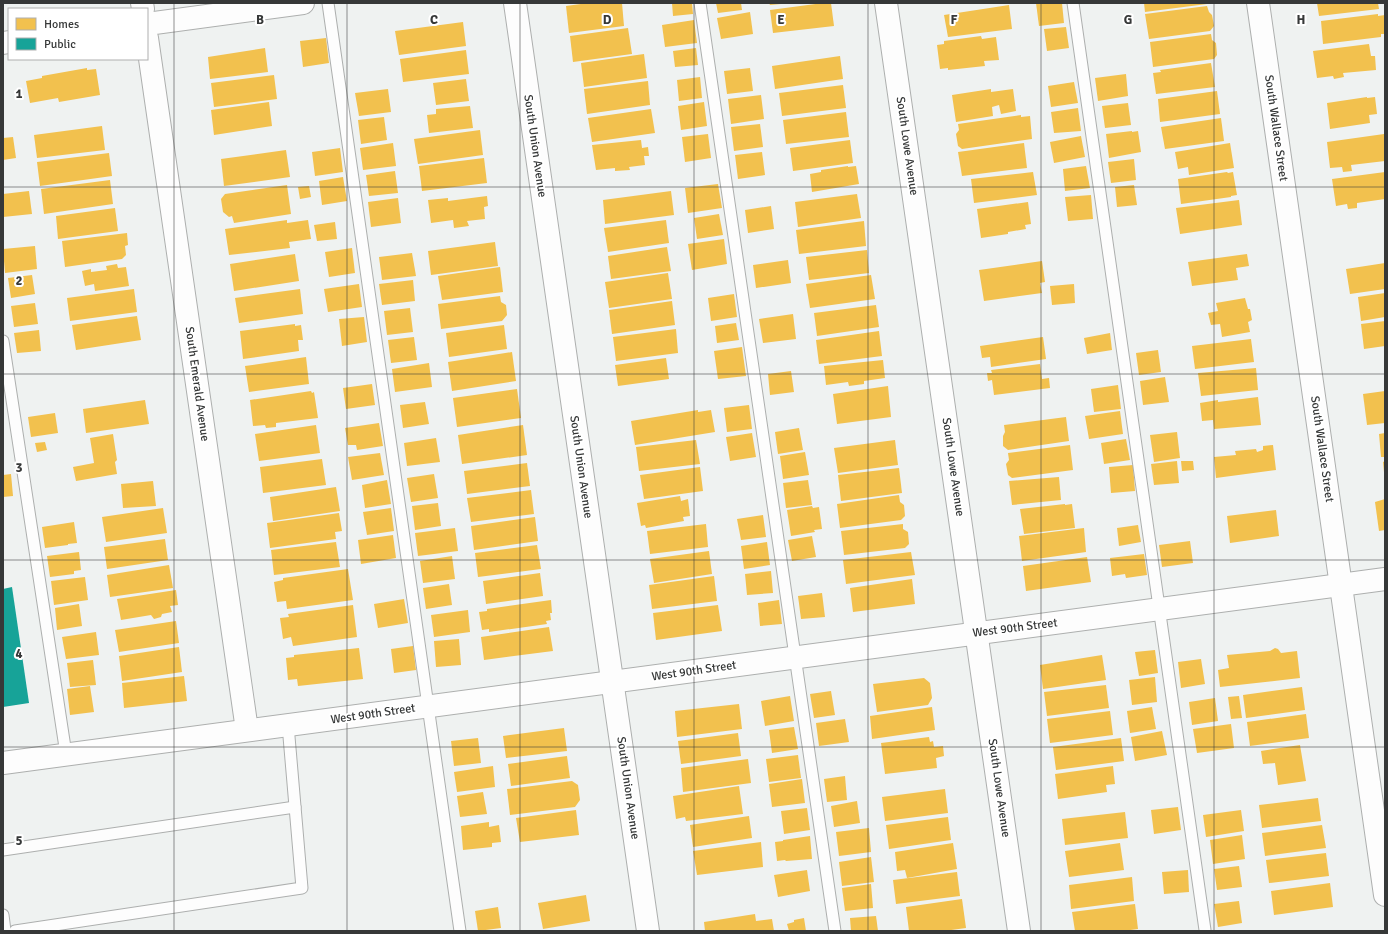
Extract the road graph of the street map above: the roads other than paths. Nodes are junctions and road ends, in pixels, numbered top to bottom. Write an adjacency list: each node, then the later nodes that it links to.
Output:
1 (303, 3): 8 (street)
2 (328, 3): 17 (lane)
3 (515, 3): 16 (street, South Union Avenue)
4 (700, 3): 15 (lane)
5 (886, 3): 14 (street, South Lowe Avenue)
6 (1073, 3): 13 (lane)
7 (1258, 3): 12 (street, South Wallace Street)
8 (148, 24)
9 (148, 45): 19 (street, South Emerald Avenue)
10 (3, 341): 20 (lane)
11 (1385, 579): 12 (street, West 90th Street)
12 (1341, 585): 13 (street, West 90th Street); 24 (street, South Wallace Street)
13 (1158, 609): 14 (street, West 90th Street); 27 (lane)
14 (977, 633): 15 (street, West 90th Street); 33 (street, South Lowe Avenue)
15 (795, 658): 16 (street, West 90th Street); 32 (lane)
16 (612, 682): 17 (street, West 90th Street); 31 (street, South Union Avenue)
17 (428, 706): 18 (street, West 90th Street); 30 (lane)
18 (288, 725): 19 (street, West 90th Street); 22 (lane)
19 (247, 730): 20 (street, West 90th Street)
20 (66, 754): 21 (street, West 90th Street)
21 (3, 763)
22 (295, 807): 23 (lane); 26 (lane)
23 (3, 850)
24 (1385, 895)
25 (3, 915): 28 (lane)
26 (52, 928): 29 (lane)
27 (1204, 930)
28 (5, 931)
29 (15, 931)
30 (460, 931)
31 (648, 931)
32 (835, 931)
33 (1020, 931)

